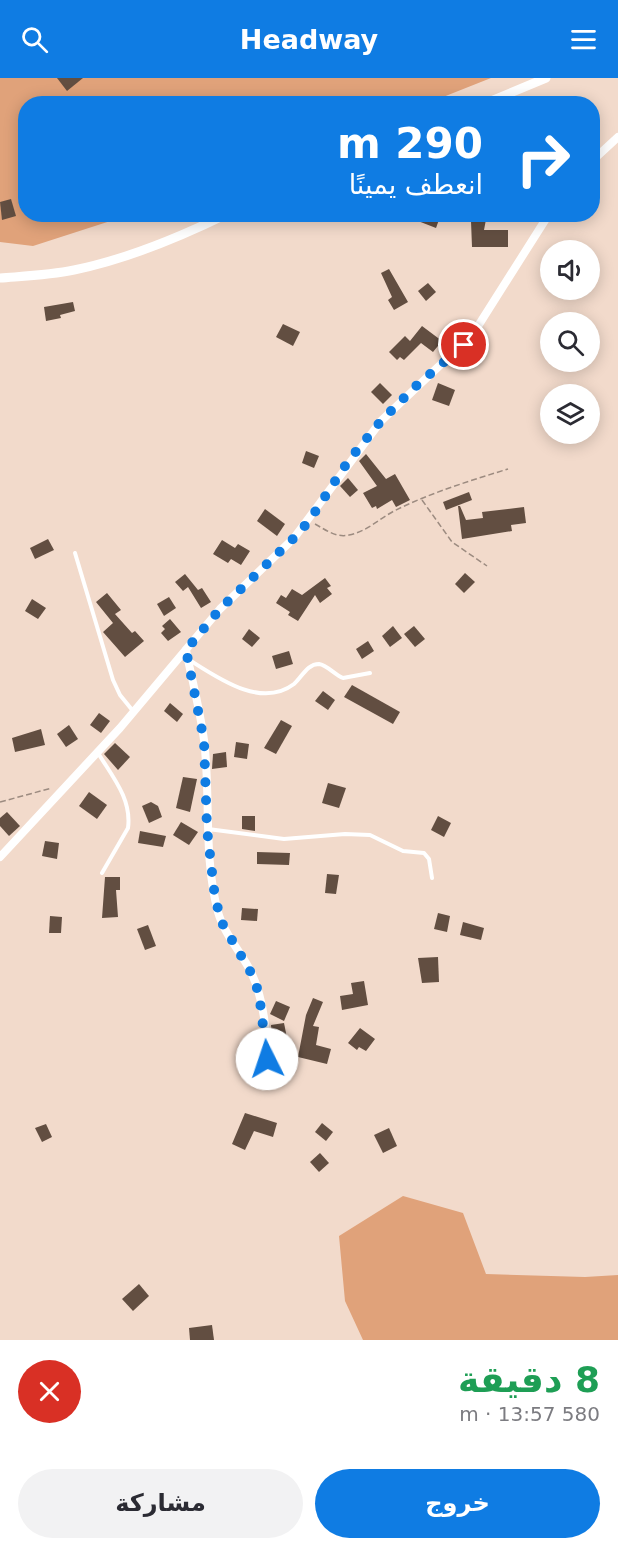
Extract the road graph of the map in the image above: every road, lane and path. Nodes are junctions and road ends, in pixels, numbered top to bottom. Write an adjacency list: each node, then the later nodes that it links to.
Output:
1 (546, 78): 2 (street)
2 (503, 96)
3 (618, 137): 4 (street)
4 (600, 154)
5 (209, 222): 7 (street)
6 (544, 222): 10 (street)
7 (0, 278)
8 (508, 469): 9 (path)
9 (422, 499): 10 (path); 12 (path)
10 (309, 521): 13 (street)
11 (75, 553): 15 (lane)
12 (487, 566)
13 (187, 654): 14 (lane); 15 (street); 19 (street)
14 (370, 673)
15 (133, 712): 16 (street)
16 (97, 752): 17 (street); 21 (lane)
17 (68, 784): 18 (path); 20 (street)
18 (0, 802)
19 (207, 829): 22 (lane); 23 (street)
20 (0, 857)
21 (102, 873)
22 (432, 878)
23 (263, 1083)

